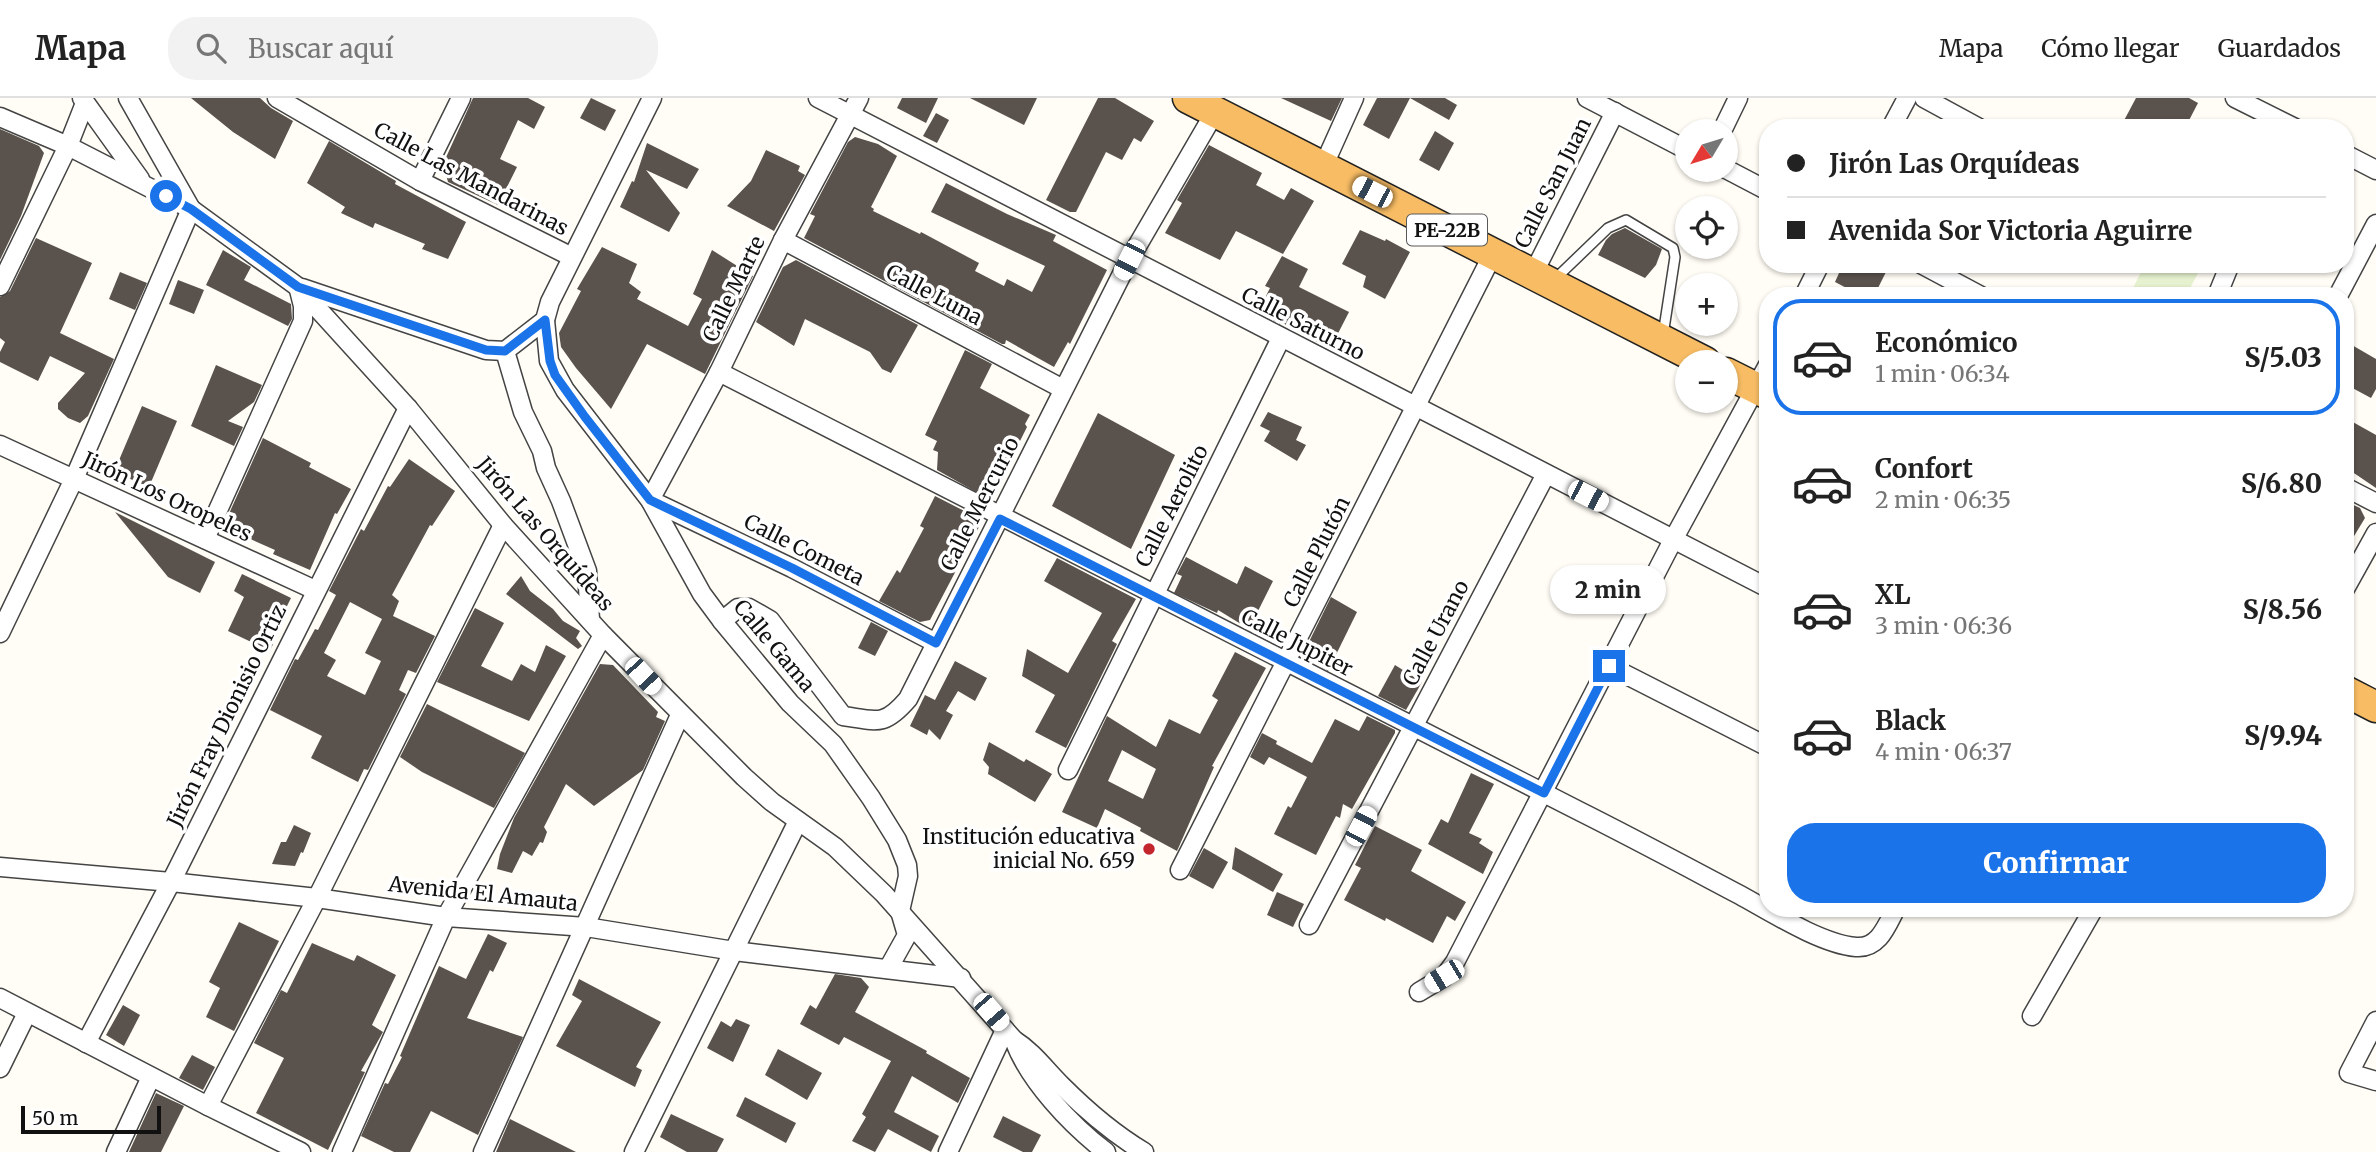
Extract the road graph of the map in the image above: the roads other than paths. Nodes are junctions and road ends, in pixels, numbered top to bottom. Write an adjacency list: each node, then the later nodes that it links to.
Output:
1 (128, 98): 31 (street)
2 (277, 98): 28 (street, Calle Las Mandarinas)
3 (461, 98): 28 (street)
4 (652, 98): 35 (street)
5 (818, 98): 14 (street, Calle Saturno)
6 (1188, 98): 15 (highway, PE-22B)
7 (1354, 98): 25 (street)
8 (1587, 98): 16 (street)
9 (1738, 98): 19 (street)
10 (1907, 98): 20 (street)
11 (1924, 98): 21 (street)
12 (2235, 98): 17 (street)
13 (83, 101): 23 (street); 29 (street)
14 (855, 106): 33 (street, Calle Marte); 36 (street, Calle Saturno)
15 (1215, 112): 25 (highway, PE-22B); 36 (street, Calle Mercurio)
16 (1615, 112): 22 (street); 39 (street, Calle San Juan)
17 (2268, 114)
18 (0, 117): 23 (street, Jirón Las Orquídeas)
19 (1728, 119)
20 (1896, 119)
21 (1962, 119)
22 (1675, 144)
23 (68, 146): 29 (street, Jirón Las Orquídeas); 40 (street)
24 (2354, 159): 26 (street)
25 (1323, 167): 34 (highway, PE-22B)
26 (2376, 170)
27 (1738, 175): 30 (street)
28 (420, 181): 35 (street, Calle Las Mandarinas)
29 (142, 182): 31 (street, Jirón Las Orquídeas)
30 (1759, 186)
31 (191, 209): 41 (street, Jirón Las Orquídeas); 57 (street)
32 (2376, 224): 37 (street)
33 (783, 240): 48 (street, Calle Marte); 51 (street, Calle Luna)
34 (1493, 254): 39 (highway, PE-22B); 53 (street, Calle Plutón)
35 (572, 257): 43 (street)
36 (1129, 260): 44 (street, Calle Saturno); 51 (street, Calle Mercurio)
37 (2354, 266)
38 (1938, 273): 42 (street)
39 (1541, 279): 45 (highway, PE-22B); 45 (lane)
40 (0, 286)
41 (298, 287): 47 (street); 54 (street, Jirón Las Orquídeas); 64 (street)
42 (1964, 287)
43 (545, 320): 47 (street); 59 (street, Calle Gama)
44 (1282, 338): 53 (street, Calle Saturno); 69 (street, Calle Aerolito)
45 (1662, 340): 46 (highway, PE-22B)
46 (1682, 350)
47 (505, 351): 70 (street)
48 (719, 372): 59 (street, Calle Marte); 61 (street, Calle Jupiter)
49 (1738, 376): 50 (highway)
50 (1759, 381)
51 (1063, 389): 61 (street, Calle Mercurio)
52 (1759, 389): 65 (street)
53 (1416, 407): 56 (street, Calle Saturno); 75 (street, Calle Plutón)
54 (408, 408): 62 (street, Jirón Las Orquídeas); 68 (street, Jirón Fray Dionisio Ortiz)
55 (0, 445): 57 (street, Jirón Los Oropeles)
56 (1546, 474): 65 (street, Calle Saturno); 80 (street, Calle Urano)
57 (74, 479): 64 (street, Jirón Los Oropeles); 72 (street)
58 (2354, 492): 60 (street)
59 (650, 500): 71 (street, Calle Gama); 74 (street, Calle Cometa)
60 (2376, 503)
61 (1000, 519): 69 (street, Calle Jupiter); 74 (street, Calle Mercurio)
62 (503, 525): 70 (street, Jirón Las Orquídeas); 88 (street)
63 (2376, 533): 66 (street)
64 (205, 539): 68 (street, Jirón Los Oropeles)
65 (1673, 540): 67 (street, Calle Saturno); 76 (street)
66 (2354, 573)
67 (1759, 583)
68 (315, 590): 87 (street, Jirón Fray Dionisio Ortiz)
69 (1153, 596): 75 (street, Calle Jupiter); 82 (street, Calle Aerolito)
70 (590, 620): 73 (street, Jirón Las Orquídeas)
71 (722, 621): 74 (street, Calle Mercurio); 90 (street, Calle Gama)
72 (0, 632)
73 (603, 635): 79 (street, Jirón Las Orquídeas); 91 (street)
74 (936, 643)
75 (1286, 663): 80 (street, Calle Jupiter); 86 (street, Calle Plutón)
76 (1609, 666): 81 (street); 83 (street)
77 (2354, 696): 78 (highway)
78 (2376, 708)
79 (680, 715): 84 (street, Jirón Las Orquídeas); 96 (street)
80 (1412, 727): 83 (street, Calle Jupiter); 95 (street, Calle Urano)
81 (1759, 742)
82 (1068, 771)
83 (1544, 793): 89 (street, Calle Jupiter); 100 (street)
84 (798, 821): 90 (street, Jirón Las Orquídeas); 97 (street)
85 (0, 867): 87 (street, Avenida El Amauta)
86 (1180, 870)
87 (171, 882): 88 (street, Avenida El Amauta); 106 (street, Jirón Fray Dionisio Ortiz)
88 (317, 898): 91 (street, Avenida El Amauta); 110 (street)
89 (1759, 906)
90 (901, 911): 98 (street, Calle Gama); 99 (street, Jirón Las Orquídeas)
91 (446, 917): 96 (street, Avenida El Amauta); 113 (street)
92 (1780, 917): 93 (street, Calle Jupiter)
93 (1891, 917)
94 (2089, 917): 103 (street)
95 (1310, 925)
96 (586, 927): 97 (street, Avenida El Amauta); 114 (street)
97 (734, 951): 98 (street, Avenida El Amauta); 115 (street)
98 (888, 969): 99 (street, Avenida El Amauta)
99 (961, 978): 105 (street, Jirón Las Orquídeas)
100 (1419, 992)
101 (0, 998): 102 (street)
102 (27, 1013): 106 (street); 107 (street)
103 (2032, 1016)
104 (2376, 1021): 109 (street)
105 (1010, 1035): 116 (street); 117 (street); 118 (street)
106 (86, 1043): 108 (street)
107 (0, 1068)
108 (151, 1077): 110 (street); 111 (street)
109 (2376, 1081)
110 (208, 1106): 112 (street)
111 (116, 1152)
112 (301, 1152)
113 (342, 1152)
114 (482, 1152)
115 (634, 1152)
116 (947, 1152)
117 (1106, 1152)
118 (1144, 1152)

